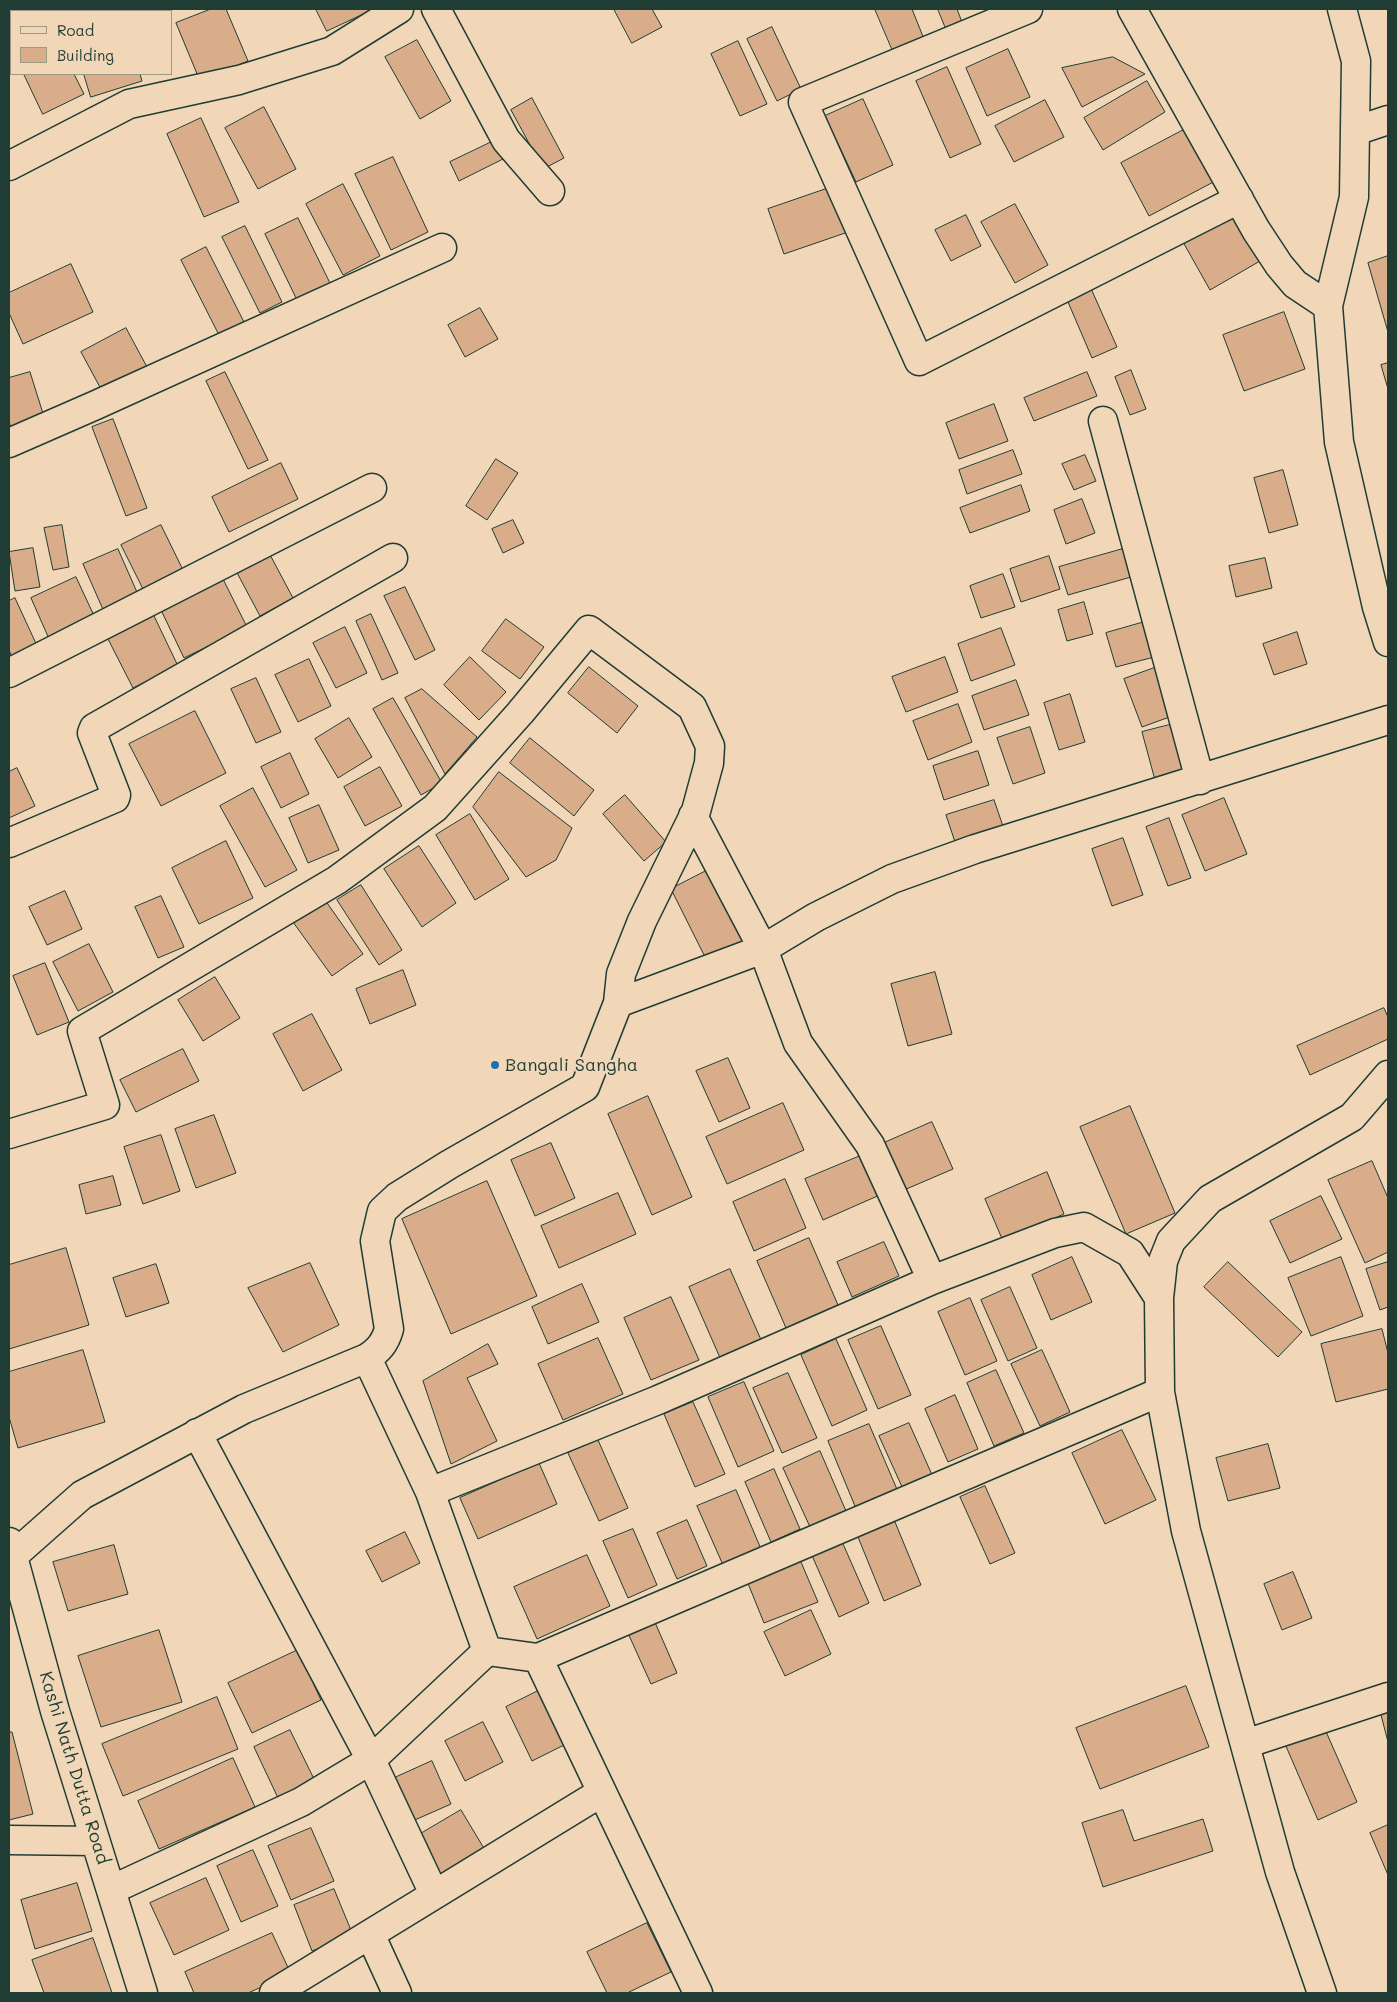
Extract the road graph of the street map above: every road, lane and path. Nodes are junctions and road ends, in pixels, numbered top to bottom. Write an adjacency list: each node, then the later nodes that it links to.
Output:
1 (399, 9): 8 (street)
2 (436, 9): 9 (street)
3 (1028, 9): 10 (street)
4 (1132, 9): 10 (street)
5 (1342, 9): 7 (street)
6 (1388, 120): 7 (street)
7 (1355, 130): 12 (street)
8 (9, 166)
9 (550, 191)
10 (1239, 200): 12 (street)
11 (442, 248): 14 (street)
12 (1328, 306): 17 (street)
13 (1103, 421): 20 (street)
14 (9, 443)
15 (372, 488): 18 (street)
16 (393, 558): 22 (street)
17 (1388, 642)
18 (9, 673)
19 (1388, 720): 20 (street)
20 (1200, 780): 23 (street)
21 (693, 816): 23 (street); 24 (street); 26 (street)
22 (9, 843)
23 (763, 949): 24 (street); 27 (street)
24 (618, 1003): 29 (street)
25 (1388, 1075): 28 (street)
26 (9, 1134)
27 (932, 1280): 28 (street); 32 (street)
28 (1159, 1298): 30 (street)
29 (367, 1358): 31 (street); 32 (street)
30 (1160, 1392): 35 (street); 37 (street)
31 (197, 1433): 33 (street); 38 (street)
32 (430, 1492): 34 (street)
33 (11, 1549): 41 (street, Kashi Nath Dutta Road)
34 (487, 1651): 35 (street); 38 (street)
35 (538, 1658): 39 (street)
36 (1388, 1697): 37 (street)
37 (1245, 1744): 49 (street)
38 (371, 1760): 42 (street); 43 (street)
39 (602, 1792): 43 (street); 48 (street)
40 (9, 1840): 41 (street)
41 (95, 1841): 42 (street, Kashi Nath Dutta Road)
42 (111, 1890): 45 (street, Kashi Nath Dutta Road)
43 (434, 1894): 44 (street)
44 (370, 1934): 46 (street); 47 (street)
45 (143, 1993)
46 (274, 1993)
47 (397, 1993)
48 (698, 1993)
49 (1322, 1993)

